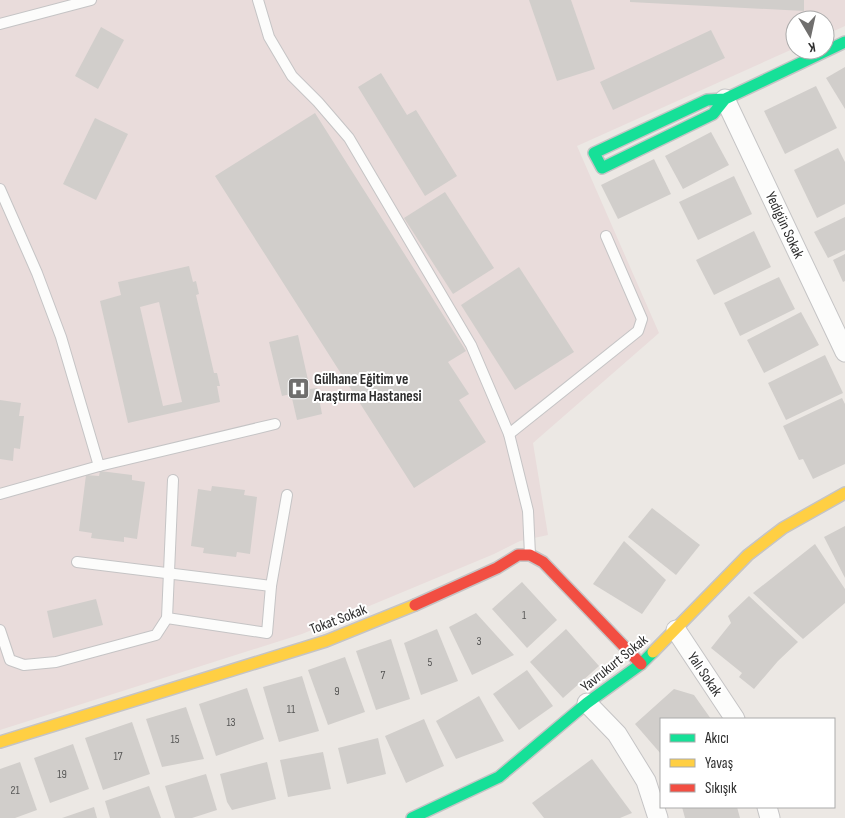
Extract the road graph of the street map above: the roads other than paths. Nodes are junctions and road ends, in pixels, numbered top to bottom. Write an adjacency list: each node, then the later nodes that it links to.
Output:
1 (91, 0): 3 (lane)
2 (258, 0): 10 (lane)
3 (0, 24)
4 (845, 42): 5 (street)
5 (725, 99): 5 (street); 8 (street, Yedigün Sokak)
6 (0, 188): 11 (lane)
7 (606, 236): 10 (lane)
8 (845, 352)
9 (275, 424): 11 (lane)
10 (509, 434): 16 (lane)
11 (99, 466): 14 (lane)
12 (173, 480): 18 (lane)
13 (845, 493): 22 (street, Yavrukurt Sokak)
14 (0, 494)
15 (287, 494): 19 (lane)
16 (530, 555): 23 (street); 26 (street, Tokat Sokak)
17 (77, 562): 18 (lane)
18 (169, 574): 19 (lane); 20 (lane)
19 (271, 586): 20 (lane)
20 (167, 618): 21 (lane)
21 (0, 630)
22 (676, 630): 23 (street, Yavrukurt Sokak); 25 (street, Yalı Sokak)
23 (641, 664): 24 (street, Yavrukurt Sokak)
24 (587, 703): 27 (street, Yavrukurt Sokak); 28 (street)
25 (733, 718)
26 (0, 742)
27 (412, 818)
28 (658, 818)

